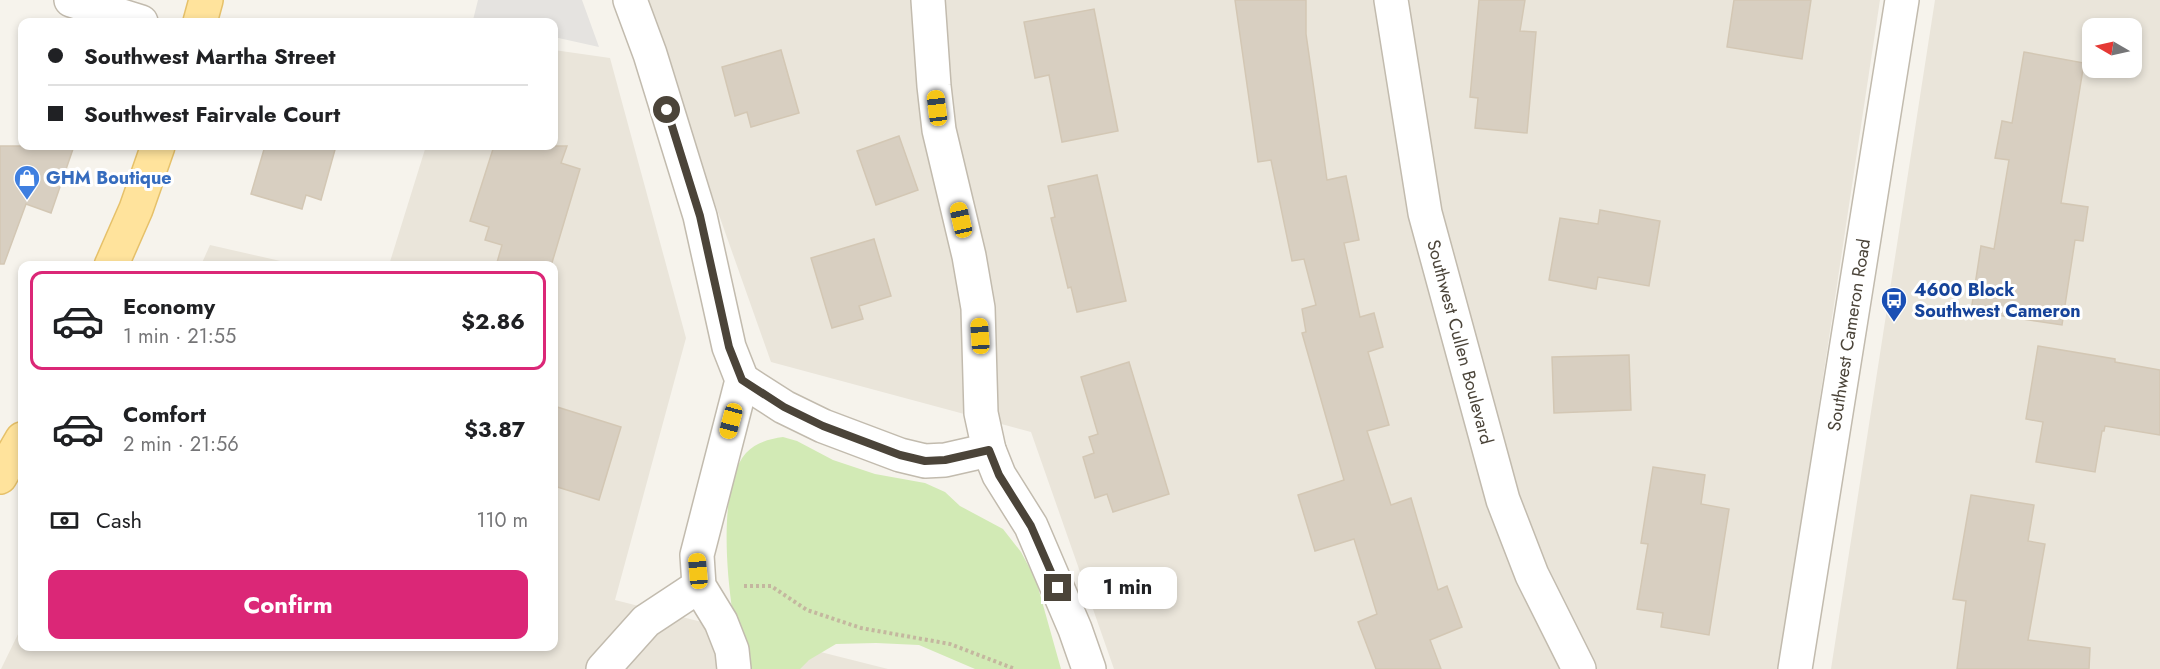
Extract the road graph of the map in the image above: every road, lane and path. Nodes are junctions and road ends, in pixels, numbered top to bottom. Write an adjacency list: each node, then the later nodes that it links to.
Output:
1 (71, 0): 7 (street)
2 (207, 0): 8 (main road)
3 (630, 0): 11 (street)
4 (928, 0): 13 (street)
5 (1391, 0): 20 (street, Southwest Cullen Boulevard)
6 (1902, 0): 21 (street, Southwest Cameron Road)
7 (128, 18)
8 (201, 18)
9 (157, 150): 10 (main road)
10 (113, 261)
11 (742, 380): 13 (street); 15 (street)
12 (18, 446): 14 (main road)
13 (989, 450): 19 (street)
14 (0, 477)
15 (699, 586): 16 (street); 17 (street); 18 (path)
16 (603, 669)
17 (734, 669)
18 (1015, 669)
19 (1089, 669)
20 (1579, 669)
21 (1795, 669)

